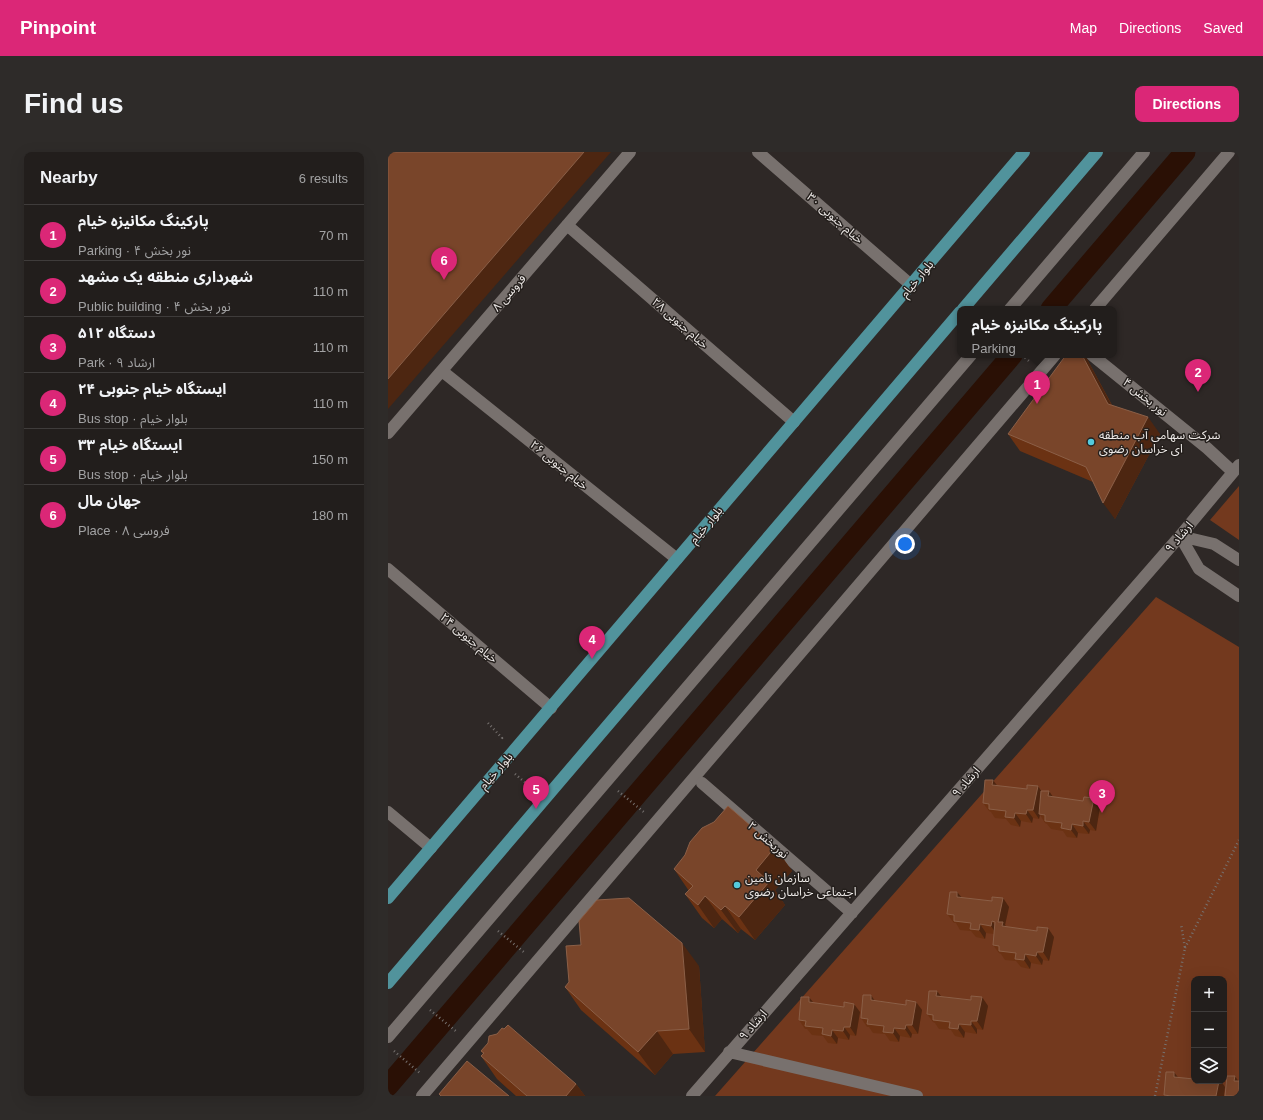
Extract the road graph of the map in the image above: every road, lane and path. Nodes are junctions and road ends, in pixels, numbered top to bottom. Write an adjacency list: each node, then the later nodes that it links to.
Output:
1 (630, 152): 7 (street, فروسی ۸)
2 (758, 152): 8 (street, خیام جنوبی ۳۰)
3 (1024, 152): 8 (main road, بلوار خیام)
4 (1097, 152): 9 (main road)
5 (1144, 152): 10 (street)
6 (1229, 152): 11 (street)
7 (567, 225): 16 (street, فروسی ۸); 17 (street, خیام جنوبی ۲۸)
8 (911, 285): 17 (main road, بلوار خیام)
9 (966, 306)
10 (1013, 306)
11 (1098, 306)
12 (957, 316): 42 (main road)
13 (968, 358): 29 (street)
14 (1052, 358): 33 (street)
15 (1096, 358): 19 (street, نور بخش ۴)
16 (442, 371): 18 (street, فروسی ۸); 21 (street, خیام جنوبی ۲۶)
17 (794, 422): 21 (main road, بلوار خیام)
18 (388, 433)
19 (1236, 468): 20 (street, ارشاد ۹)
20 (1180, 536): 22 (street); 24 (street); 37 (street, ارشاد ۹)
21 (677, 560): 25 (main road, بلوار خیام)
22 (1239, 560)
23 (388, 569): 25 (street, خیام جنوبی ۲۴)
24 (1239, 596)
25 (551, 708): 35 (main road, بلوار خیام)
26 (488, 723): 27 (path)
27 (502, 738)
28 (513, 772): 31 (path)
29 (607, 781): 33 (path); 38 (street)
30 (702, 782): 37 (street, نوربخش ۲)
31 (537, 793)
32 (388, 812): 35 (street)
33 (656, 822): 41 (street)
34 (1239, 840): 40 (path)
35 (431, 848): 36 (main road, بلوار خیام)
36 (388, 898)
37 (852, 913): 47 (street, ارشاد ۹)
38 (487, 921): 41 (path); 43 (street)
39 (1181, 924): 40 (path)
40 (1185, 948): 52 (path)
41 (536, 963): 45 (street)
42 (388, 983)
43 (419, 1000): 44 (street); 45 (path)
44 (388, 1037)
45 (468, 1042): 48 (street)
46 (394, 1050): 48 (path)
47 (729, 1052): 50 (street, ارشاد ۹); 51 (street)
48 (433, 1084): 49 (street)
49 (422, 1096)
50 (692, 1096)
51 (917, 1096)
52 (1155, 1096)

